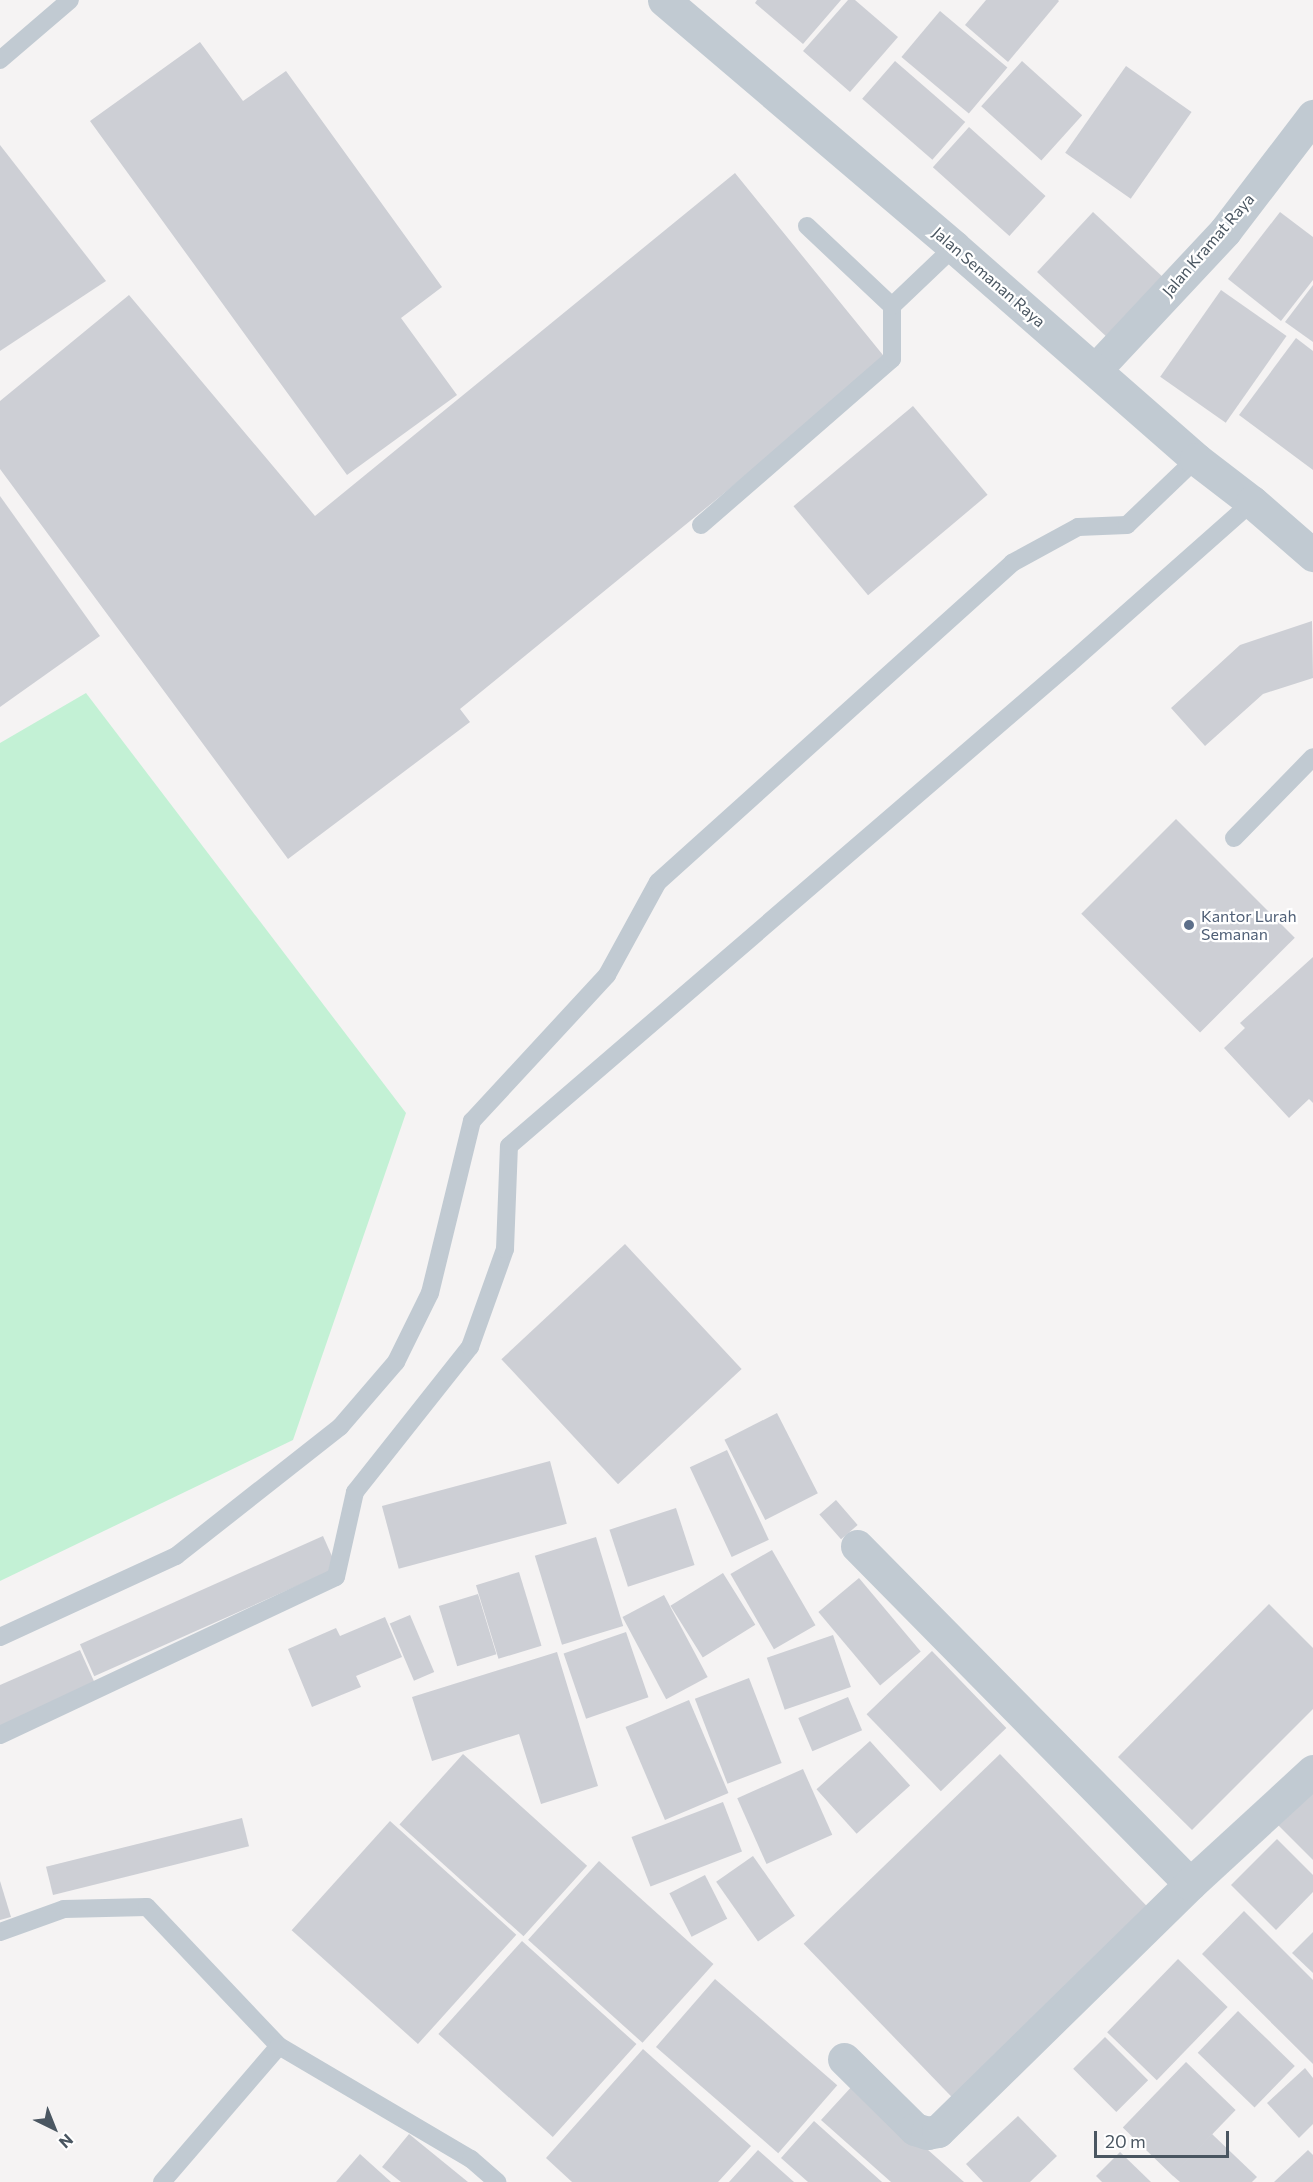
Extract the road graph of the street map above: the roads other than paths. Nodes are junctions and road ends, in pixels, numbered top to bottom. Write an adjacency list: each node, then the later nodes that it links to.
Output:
1 (70, 0): 3 (lane)
2 (663, 0): 6 (street, Jalan Semanan Raya)
3 (0, 60)
4 (1313, 116): 8 (street, Jalan Kramat Raya)
5 (807, 226): 7 (lane)
6 (954, 247): 7 (lane); 8 (street, Jalan Semanan Raya)
7 (892, 306): 11 (lane)
8 (1096, 369): 9 (street, Jalan Semanan Raya)
9 (1196, 459): 10 (street, Jalan Semanan Raya); 16 (lane)
10 (1252, 502): 12 (street, Jalan Semanan Raya); 17 (lane)
11 (701, 525)
12 (1313, 555)
13 (1313, 757): 14 (lane)
14 (1234, 838)
15 (856, 1546): 19 (street)
16 (0, 1637)
17 (0, 1735)
18 (1313, 1772): 19 (street)
19 (1190, 1884): 22 (street)
20 (0, 1932): 21 (lane)
21 (279, 2046): 23 (lane); 24 (lane)
22 (844, 2059)
23 (162, 2182)
24 (497, 2182)

